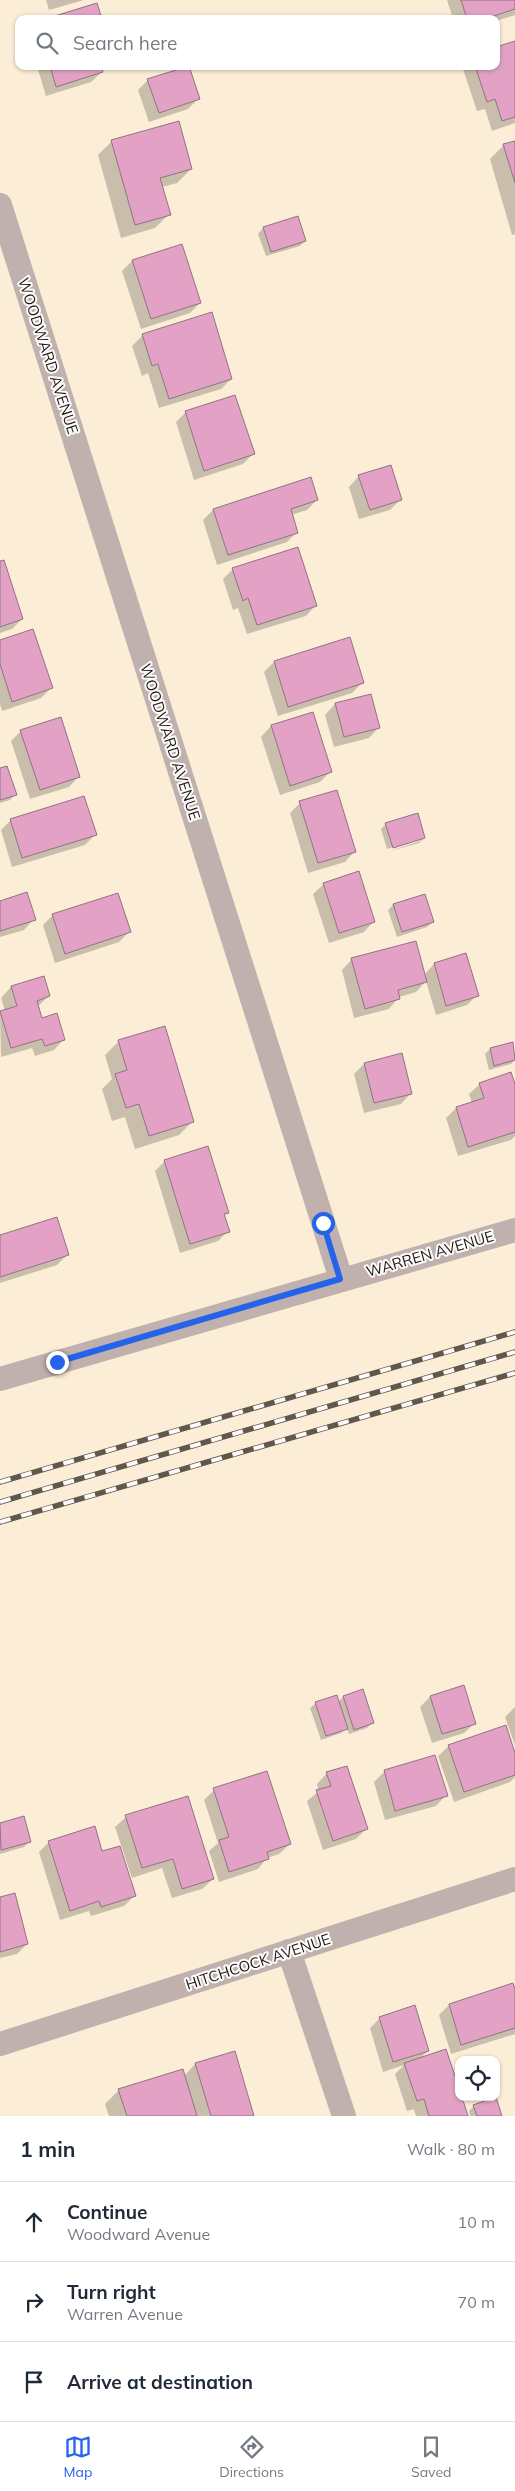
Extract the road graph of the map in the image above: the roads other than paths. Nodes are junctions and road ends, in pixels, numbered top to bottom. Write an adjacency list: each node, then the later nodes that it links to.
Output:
1 (0, 205): 3 (street, WOODWARD AVENUE)
2 (515, 1230): 3 (street, WARREN AVENUE)
3 (340, 1279): 4 (street, WARREN AVENUE)
4 (0, 1379)
5 (515, 1878): 6 (street, HITCHCOCK AVENUE)
6 (289, 1952): 7 (street, HITCHCOCK AVENUE); 8 (street)
7 (0, 2044)
8 (344, 2116)

